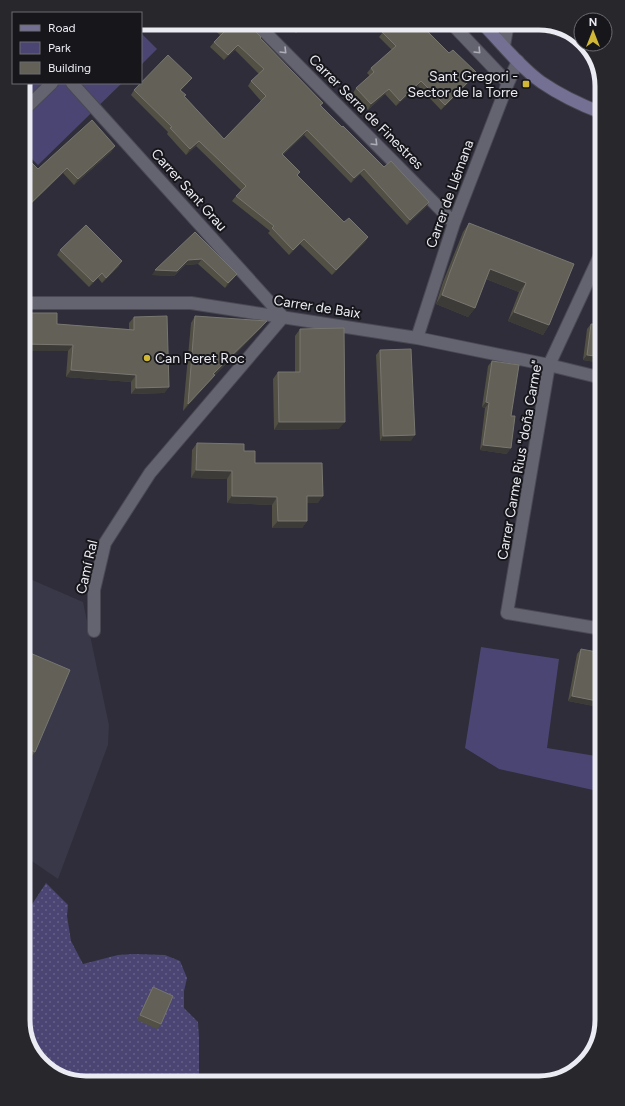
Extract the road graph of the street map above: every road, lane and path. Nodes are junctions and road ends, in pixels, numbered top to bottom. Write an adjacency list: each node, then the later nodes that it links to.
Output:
1 (263, 30): 12 (street, Carrer Serra de Finestres, one-way to 12)
2 (458, 30): 7 (street, one-way to 7)
3 (489, 30): 5 (main road)
4 (507, 30): 5 (street)
5 (504, 46): 6 (main road)
6 (518, 61): 7 (street, Carrer de Llémana); 11 (main road)
7 (508, 83): 12 (street, Carrer de Llémana)
8 (51, 84): 10 (street)
9 (73, 84): 15 (street, Carrer Sant Grau)
10 (30, 104)
11 (595, 110)
12 (454, 223): 16 (street, Carrer de Llémana)
13 (595, 266): 17 (street, Carrer Carme Rius "doña Carme")
14 (30, 303): 15 (street, Carrer de Baix)
15 (283, 317): 16 (street, Carrer de Baix); 20 (street, Camí Ral)
16 (417, 338): 17 (street, Carrer de Baix)
17 (549, 365): 18 (street, Carrer de Baix); 19 (street, Carrer Carme Rius "doña Carme")
18 (595, 376)
19 (595, 628)
20 (94, 631)

